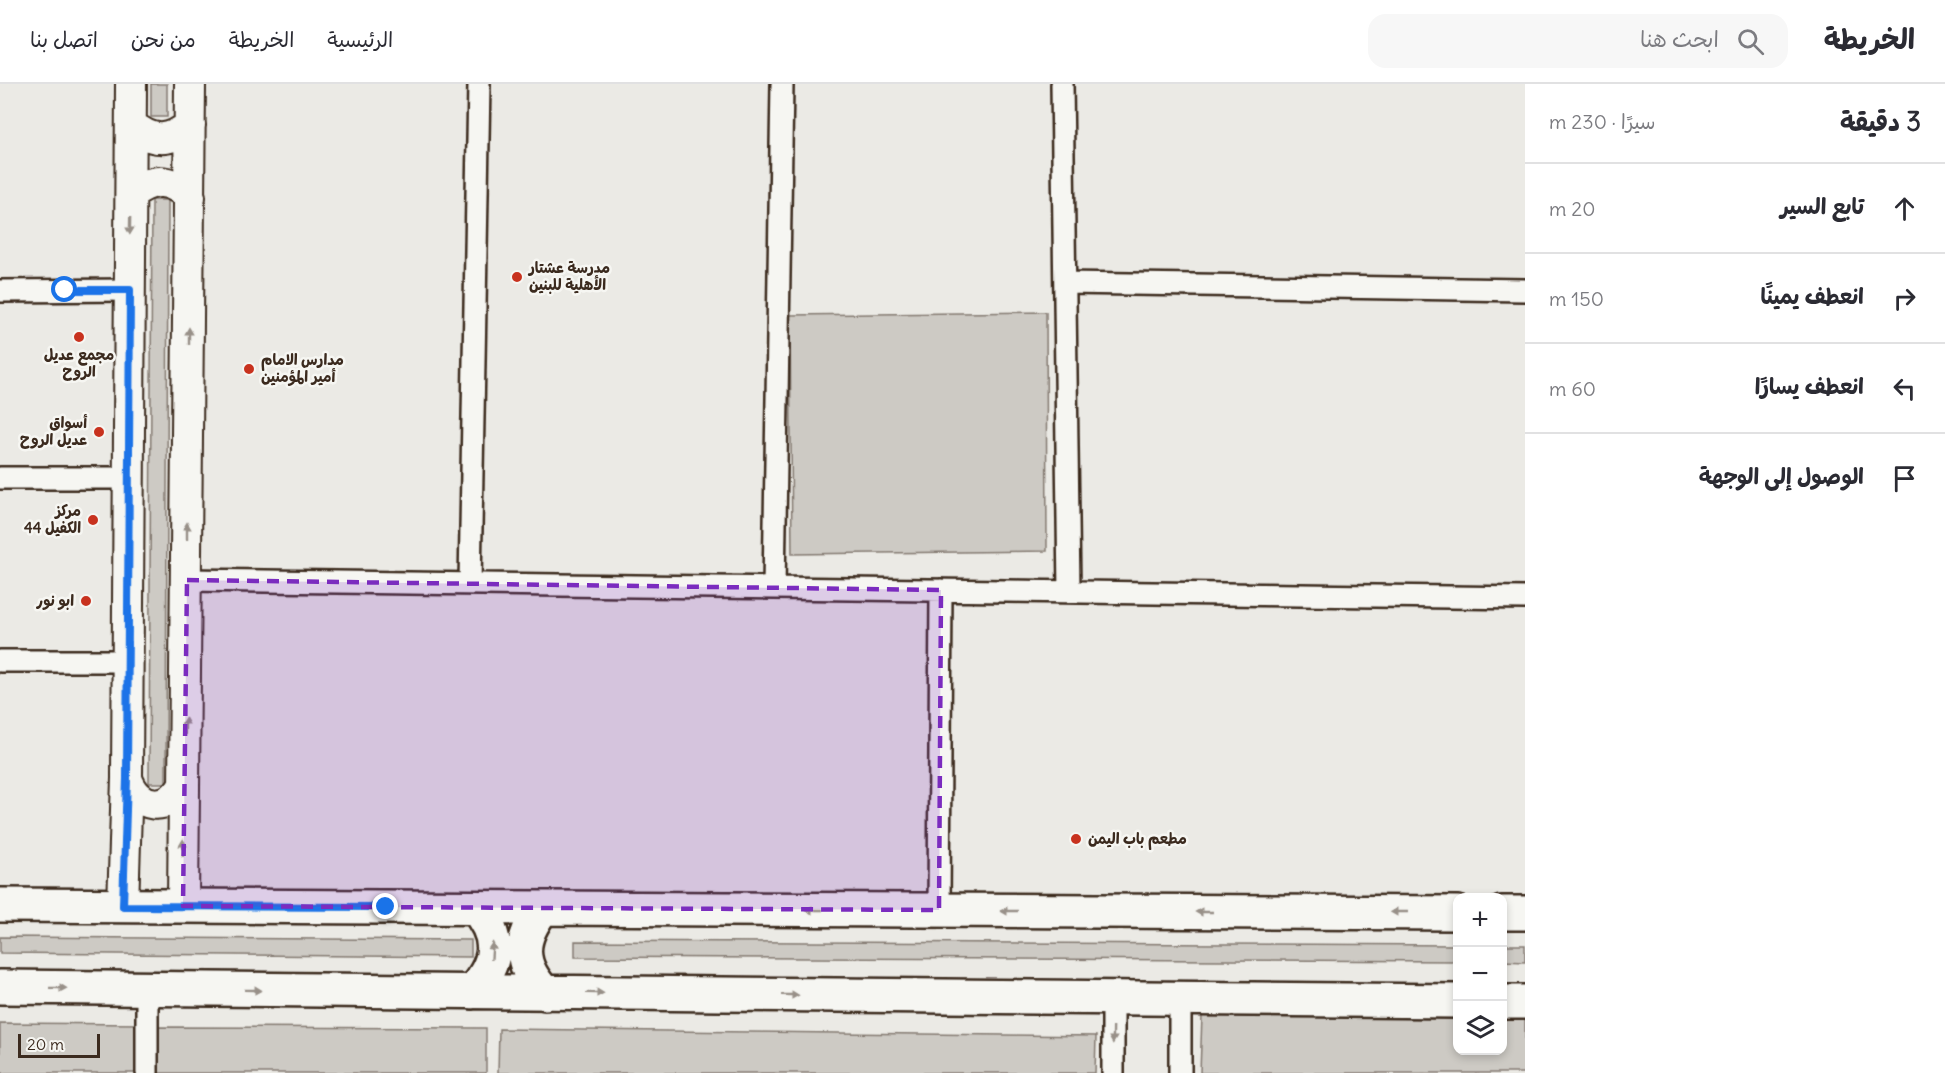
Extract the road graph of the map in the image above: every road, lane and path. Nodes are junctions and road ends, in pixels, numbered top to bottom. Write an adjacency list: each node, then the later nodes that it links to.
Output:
1 (131, 84): 6 (main road)
2 (190, 84): 7 (main road)
3 (479, 84): 17 (street)
4 (782, 84): 18 (street)
5 (1062, 84): 10 (street)
6 (131, 125): 7 (main road); 8 (main road)
7 (190, 125): 9 (main road)
8 (131, 194): 9 (main road); 11 (main road, one-way to 11)
9 (190, 197): 16 (main road, one-way to 9)
10 (1065, 283): 12 (street); 20 (street)
11 (130, 290): 13 (street); 15 (main road)
12 (1525, 290)
13 (0, 291)
14 (0, 478): 15 (street)
15 (129, 478): 23 (main road)
16 (187, 579): 17 (street); 25 (main road, one-way to 16)
17 (470, 583): 18 (street)
18 (774, 588): 19 (street)
19 (941, 590): 20 (street); 31 (street)
20 (1069, 591): 21 (street)
21 (1525, 598)
22 (0, 661): 23 (street)
23 (128, 661): 24 (main road)
24 (127, 778): 25 (main road); 27 (main road)
25 (184, 784): 28 (main road, one-way to 25)
26 (0, 905): 27 (main road)
27 (123, 906): 28 (main road)
28 (183, 906): 29 (main road)
29 (476, 908): 30 (main road); 37 (main road, one-way to 29)
30 (543, 908): 31 (main road, one-way to 30); 38 (main road)
31 (939, 910): 32 (main road, one-way to 31)
32 (1453, 913)
33 (1507, 913): 34 (main road)
34 (1525, 913)
35 (0, 987): 36 (main road, one-way to 36)
36 (147, 989): 37 (main road, one-way to 37); 44 (street)
37 (472, 992): 38 (main road)
38 (545, 993): 39 (main road, one-way to 39)
39 (1113, 998): 40 (main road); 45 (street, one-way to 45)
40 (1180, 999): 41 (main road); 46 (street)
41 (1453, 1001)
42 (1507, 1002): 43 (main road)
43 (1525, 1002)
44 (147, 1073)
45 (1113, 1073)
46 (1180, 1073)

